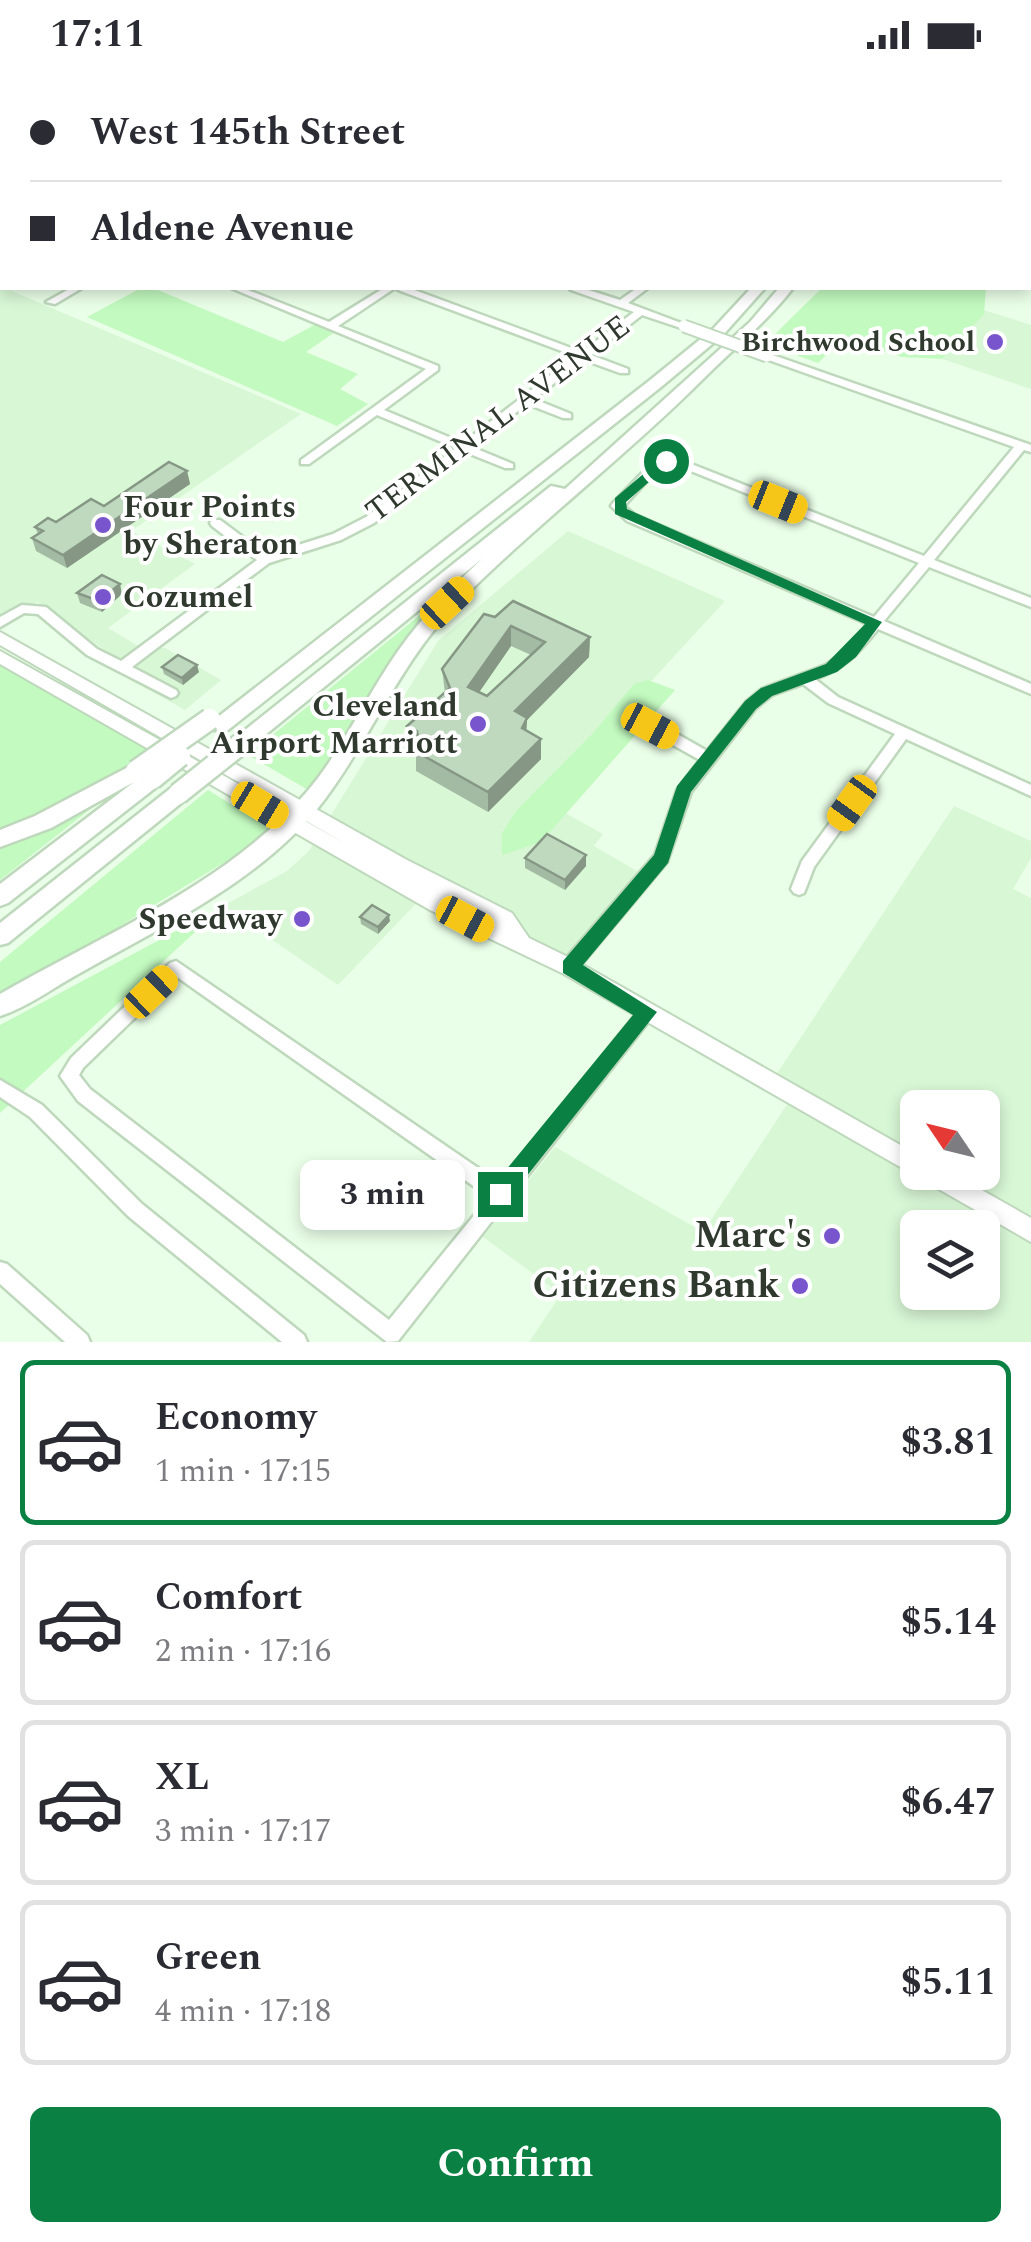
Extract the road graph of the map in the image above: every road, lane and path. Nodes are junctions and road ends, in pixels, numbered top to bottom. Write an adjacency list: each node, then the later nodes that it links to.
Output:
1 (73, 290): 9 (street)
2 (241, 290): 12 (street)
3 (387, 290): 12 (street)
4 (406, 290): 13 (street)
5 (580, 290): 10 (street)
6 (640, 290): 10 (street, TERMINAL AVENUE)
7 (756, 290): 39 (highway, bridge)
8 (784, 290): 16 (highway)
9 (51, 302)
10 (622, 304): 11 (street)
11 (640, 311): 13 (street, TERMINAL AVENUE); 20 (street, bridge)
12 (330, 326): 14 (street)
13 (582, 356): 15 (street); 17 (street, TERMINAL AVENUE)
14 (434, 368): 18 (street)
15 (624, 371)
16 (694, 380): 41 (highway); 45 (highway, bridge)
17 (526, 400): 19 (street); 21 (street, TERMINAL AVENUE)
18 (375, 410): 21 (street); 22 (street)
19 (567, 416)
20 (1026, 447): 26 (street)
21 (465, 448): 23 (street); 25 (street, TERMINAL AVENUE)
22 (305, 462)
23 (509, 466)
24 (216, 522): 25 (street)
25 (264, 560): 32 (street, TERMINAL AVENUE)
26 (924, 561): 27 (street); 28 (street); 28 (street)
27 (1031, 603)
28 (874, 622): 33 (street); 34 (street)
29 (0, 623): 32 (street)
30 (0, 638): 41 (main road)
31 (0, 657): 41 (main road)
32 (124, 666): 35 (street)
33 (806, 679): 37 (street); 38 (street)
34 (1031, 689)
35 (171, 693)
36 (650, 726): 38 (street)
37 (904, 732): 40 (street); 43 (street)
38 (708, 756): 46 (street)
39 (144, 775): 42 (highway); 44 (highway)
40 (1031, 791)
41 (296, 816): 46 (main road); 47 (highway)
42 (0, 839)
43 (799, 889)
44 (0, 897)
45 (0, 936)
46 (570, 967): 48 (main road)
47 (0, 1006)
48 (647, 1012): 50 (main road); 52 (street)
49 (0, 1088): 56 (street)
50 (900, 1156)
51 (959, 1190): 53 (main road)
52 (500, 1194): 52 (street)
53 (1031, 1231)
54 (0, 1271): 55 (street)
55 (80, 1342)
56 (297, 1342)

